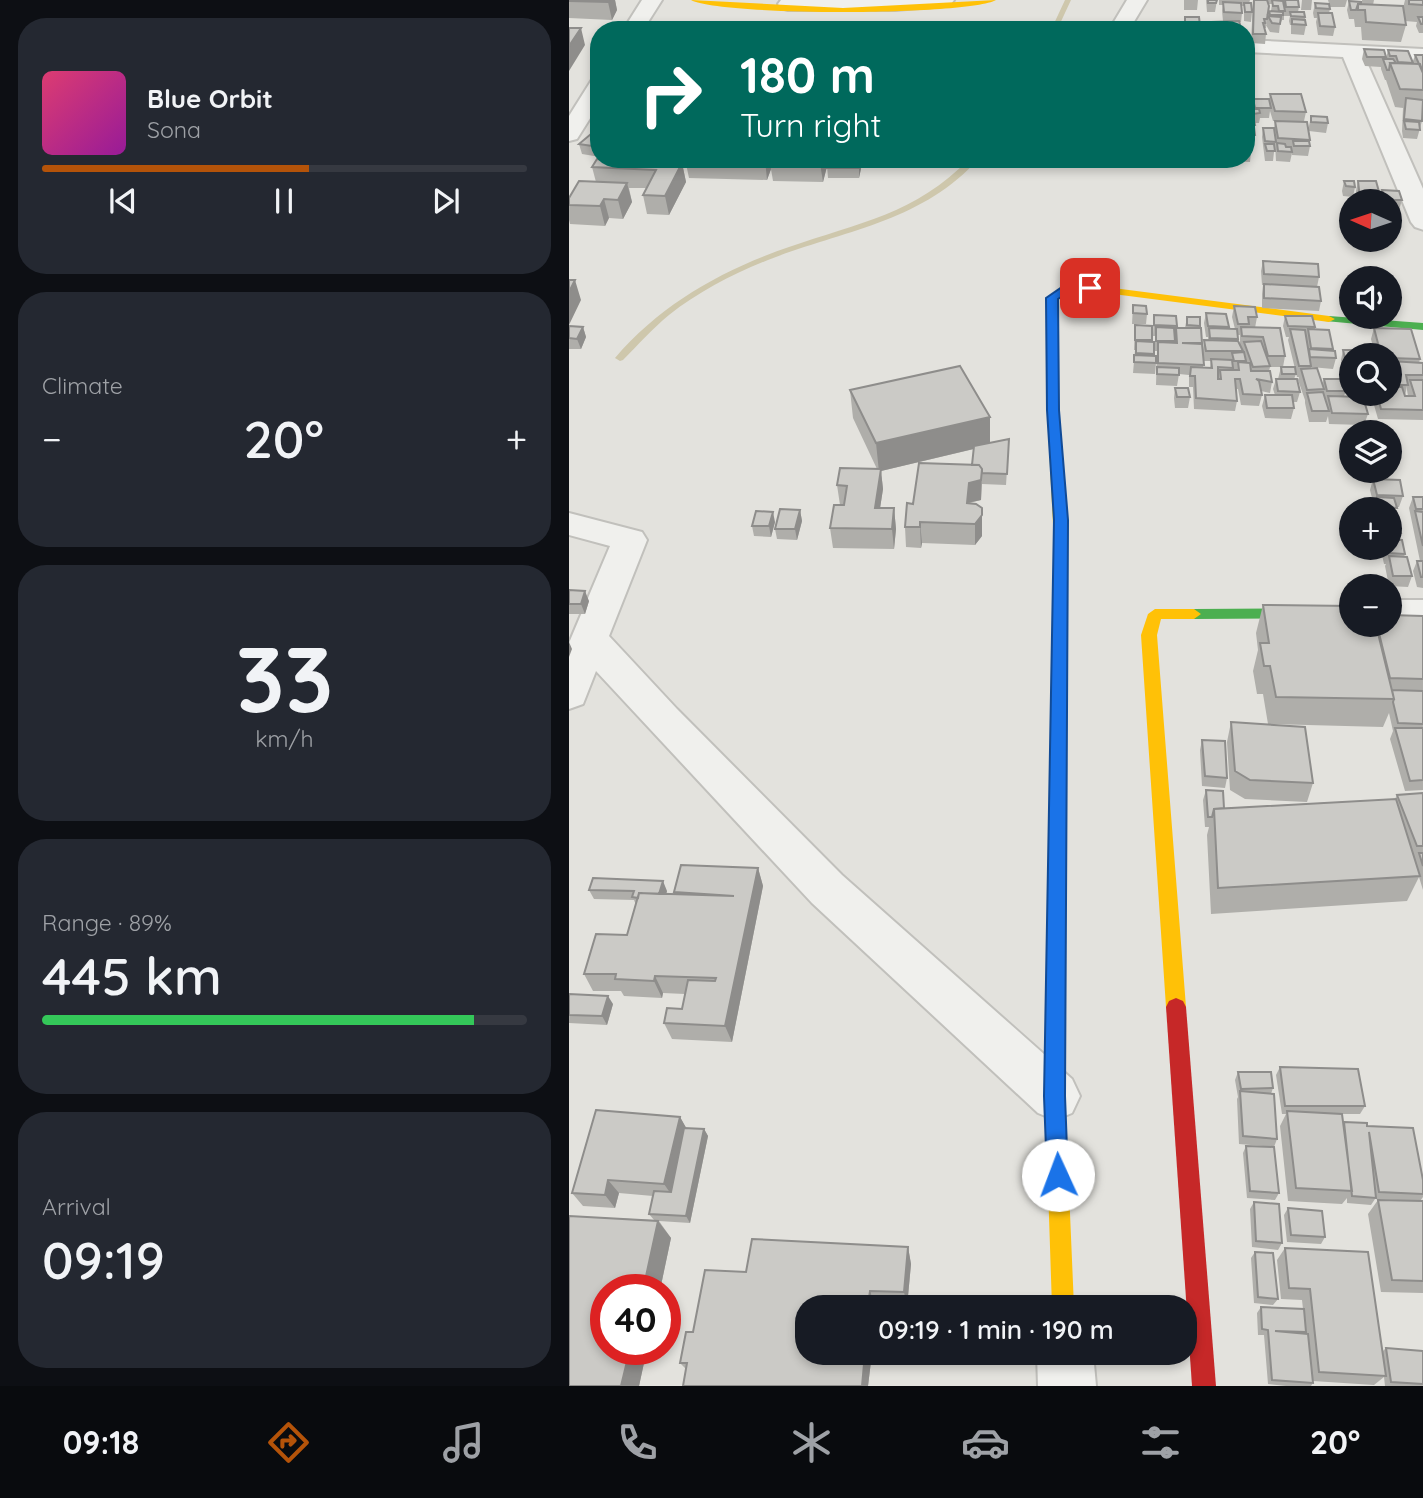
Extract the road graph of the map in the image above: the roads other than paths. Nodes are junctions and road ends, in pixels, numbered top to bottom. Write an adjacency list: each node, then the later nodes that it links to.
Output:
1 (652, 0): 7 (street)
2 (695, 0): 6 (street)
3 (944, 0): 6 (street)
4 (992, 0): 6 (street)
5 (1137, 0): 8 (street)
6 (784, 4)
7 (639, 21)
8 (1124, 21)
9 (1255, 46): 10 (street)
10 (1351, 51): 11 (street); 14 (street)
11 (1423, 55)
12 (590, 100): 13 (street)
13 (569, 134)
14 (1415, 181): 15 (street)
15 (1423, 222)
16 (1423, 327): 23 (street)
17 (569, 524): 21 (street)
18 (1339, 613): 27 (street)
19 (1402, 613): 20 (street)
20 (1423, 613)
21 (589, 639): 22 (street); 23 (street)
22 (569, 694)
23 (1054, 1096): 24 (street)
24 (1062, 1295)
25 (1066, 1365): 26 (street)
26 (1067, 1386)
27 (1204, 1386)

